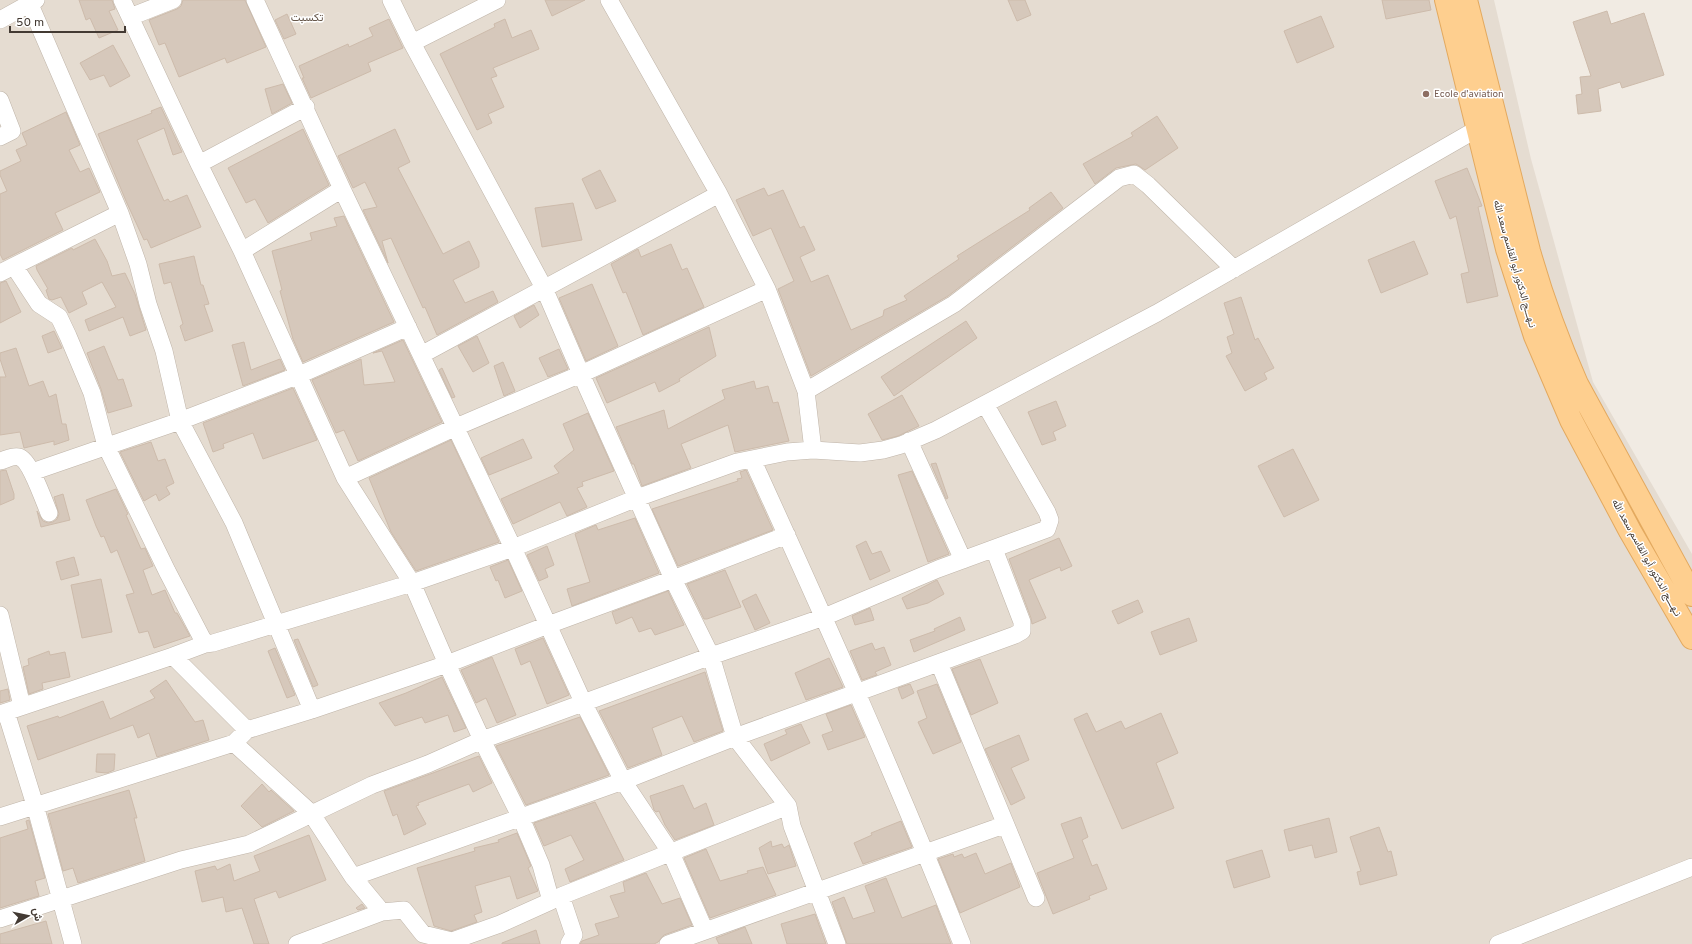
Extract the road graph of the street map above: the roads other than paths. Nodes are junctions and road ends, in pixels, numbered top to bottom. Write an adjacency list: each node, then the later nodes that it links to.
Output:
1 (122, 0): 10 (street)
2 (173, 0): 10 (street)
3 (254, 0): 14 (street)
4 (391, 0): 12 (street)
5 (497, 0): 12 (street)
6 (609, 0): 19 (street)
7 (1446, 0): 15 (main road, نـهـــج الدكتور أبو القاسم سعد الله)
8 (1466, 0): 49 (main road, نـهـــج الدكتور أبو القاسم سعد الله)
9 (31, 1): 11 (street); 20 (street)
10 (130, 17): 17 (street)
11 (0, 20)
12 (412, 43): 24 (street)
13 (0, 100): 16 (street)
14 (306, 107): 17 (street); 18 (street)
15 (1477, 129): 23 (street); 54 (main road, نـهـــج الدكتور أبو القاسم سعد الله)
16 (0, 137)
17 (199, 164): 21 (street)
18 (342, 189): 21 (street); 26 (street)
19 (719, 194): 24 (street); 25 (street)
20 (120, 213): 22 (street); 32 (street)
21 (242, 251): 29 (street)
22 (7, 269): 35 (street)
23 (1234, 269): 30 (street); 31 (street)
24 (544, 288): 27 (street); 28 (street)
25 (767, 289): 28 (street); 30 (street)
26 (408, 326): 27 (street); 29 (street)
27 (421, 355): 33 (street)
28 (581, 374): 33 (street); 41 (street)
29 (300, 375): 32 (street); 40 (street)
30 (806, 391): 36 (street)
31 (985, 404): 34 (street); 45 (street)
32 (180, 420): 35 (street); 52 (street)
33 (456, 428): 40 (street); 44 (street)
34 (910, 441): 36 (street); 46 (street)
35 (106, 446): 39 (street); 55 (street)
36 (814, 450): 37 (street)
37 (752, 459): 41 (street); 43 (street)
38 (0, 462): 39 (street)
39 (32, 472): 42 (street)
40 (345, 478): 48 (street)
41 (637, 498): 44 (street); 47 (street)
42 (49, 512)
43 (787, 535): 47 (street); 51 (street)
44 (513, 548): 48 (street); 53 (street)
45 (994, 549): 46 (street); 58 (street)
46 (963, 560): 51 (street)
47 (673, 579): 53 (street); 57 (street)
48 (412, 583): 52 (street); 59 (street)
49 (1692, 595)
50 (0, 615): 62 (street)
51 (824, 617): 57 (street); 60 (street)
52 (276, 624): 55 (street); 63 (street)
53 (548, 625): 59 (street); 61 (street)
54 (1692, 638)
55 (205, 644): 56 (street)
56 (173, 656): 62 (street); 65 (street)
57 (711, 656): 61 (street); 66 (street)
58 (939, 663): 60 (street); 75 (street)
59 (446, 664): 63 (street); 67 (street)
60 (856, 693): 66 (street); 76 (street)
61 (583, 702): 67 (street); 69 (street)
62 (22, 706): 64 (street)
63 (312, 710): 65 (street)
64 (3, 713): 70 (street)
65 (247, 730): 68 (street)
66 (735, 737): 69 (street); 71 (street)
67 (482, 740): 72 (street); 74 (street)
68 (234, 743): 70 (street); 72 (street)
69 (623, 781): 74 (street); 77 (street)
70 (35, 805): 73 (street); 83 (street)
71 (788, 806): 77 (street); 80 (street)
72 (311, 813): 79 (street); 83 (street)
73 (0, 816)
74 (521, 818): 79 (street); 81 (street)
75 (1004, 824): 76 (street); 82 (street)
76 (926, 852): 80 (street); 92 (street)
77 (671, 853): 81 (street); 86 (street)
78 (1692, 866): 93 (street)
79 (352, 877): 84 (street)
80 (818, 892): 86 (street); 91 (street)
81 (556, 898): 84 (street); 89 (street)
82 (1036, 898)
83 (60, 900): 85 (street); 87 (street)
84 (382, 912): 88 (street)
85 (0, 919)
86 (705, 931): 90 (street)
87 (73, 944)
88 (297, 944)
89 (569, 944)
90 (668, 944)
91 (838, 944)
92 (962, 944)
93 (1498, 944)

